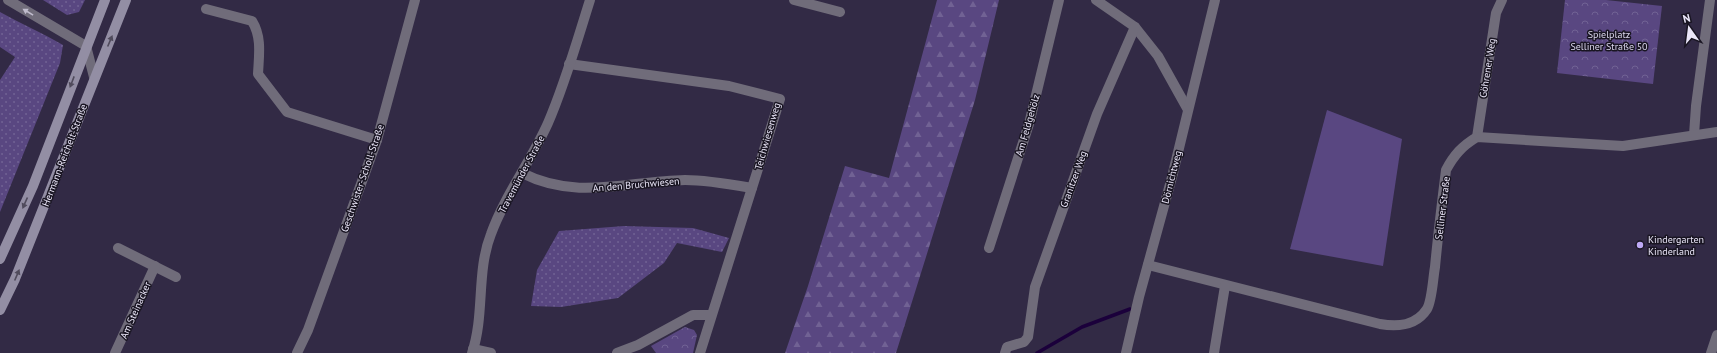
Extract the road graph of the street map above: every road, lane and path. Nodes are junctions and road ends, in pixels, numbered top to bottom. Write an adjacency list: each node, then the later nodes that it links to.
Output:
1 (8, 0): 15 (street, one-way to 1)
2 (105, 0): 15 (main road, Hermann-Reichelt-Straße)
3 (126, 0): 17 (main road, Hermann-Reichelt-Straße, one-way to 3)
4 (415, 0): 22 (street, Geschwister-Scholl-Straße)
5 (590, 0): 16 (street, Travemünder Straße)
6 (794, 0): 13 (street)
7 (1059, 0): 26 (street, Am Feldgehölz)
8 (1096, 0): 14 (street)
9 (1215, 0): 18 (street, Dörnichtweg)
10 (1502, 0): 21 (street, Göhrener Weg)
11 (1710, 0): 20 (street)
12 (206, 9): 22 (street)
13 (840, 12)
14 (1135, 27): 18 (street); 41 (street, Granitzer Weg)
15 (86, 46): 17 (street); 27 (main road, Hermann-Reichelt-Straße, one-way to 27)
16 (569, 64): 23 (street, Travemünder Straße); 24 (street, Teichwiesenweg)
17 (94, 77): 32 (main road, Hermann-Reichelt-Straße, one-way to 17)
18 (1187, 108): 28 (street, Dörnichtweg)
19 (1717, 132): 20 (street)
20 (1694, 135): 21 (street)
21 (1477, 138): 31 (street, Selliner Straße)
22 (377, 140): 37 (street, Geschwister-Scholl-Straße)
23 (522, 174): 24 (street, An den Bruchwiesen); 35 (street, Travemünder Straße)
24 (752, 188): 33 (street, Teichwiesenweg)
25 (118, 248): 29 (street)
26 (989, 248)
27 (0, 259)
28 (1148, 265): 31 (street, Selliner Straße); 42 (street, Dörnichtweg)
29 (154, 266): 30 (street); 36 (street, Am Steinacker)
30 (176, 277)
31 (1225, 286): 43 (street)
32 (0, 310)
33 (711, 315): 39 (street); 40 (street, Teichwiesenweg)
34 (1717, 335): 44 (street)
35 (473, 351): 38 (street)
36 (115, 353)
37 (297, 353)
38 (491, 353)
39 (617, 353)
40 (700, 353)
41 (1005, 353)
42 (1126, 353)
43 (1214, 353)
44 (1711, 353)

